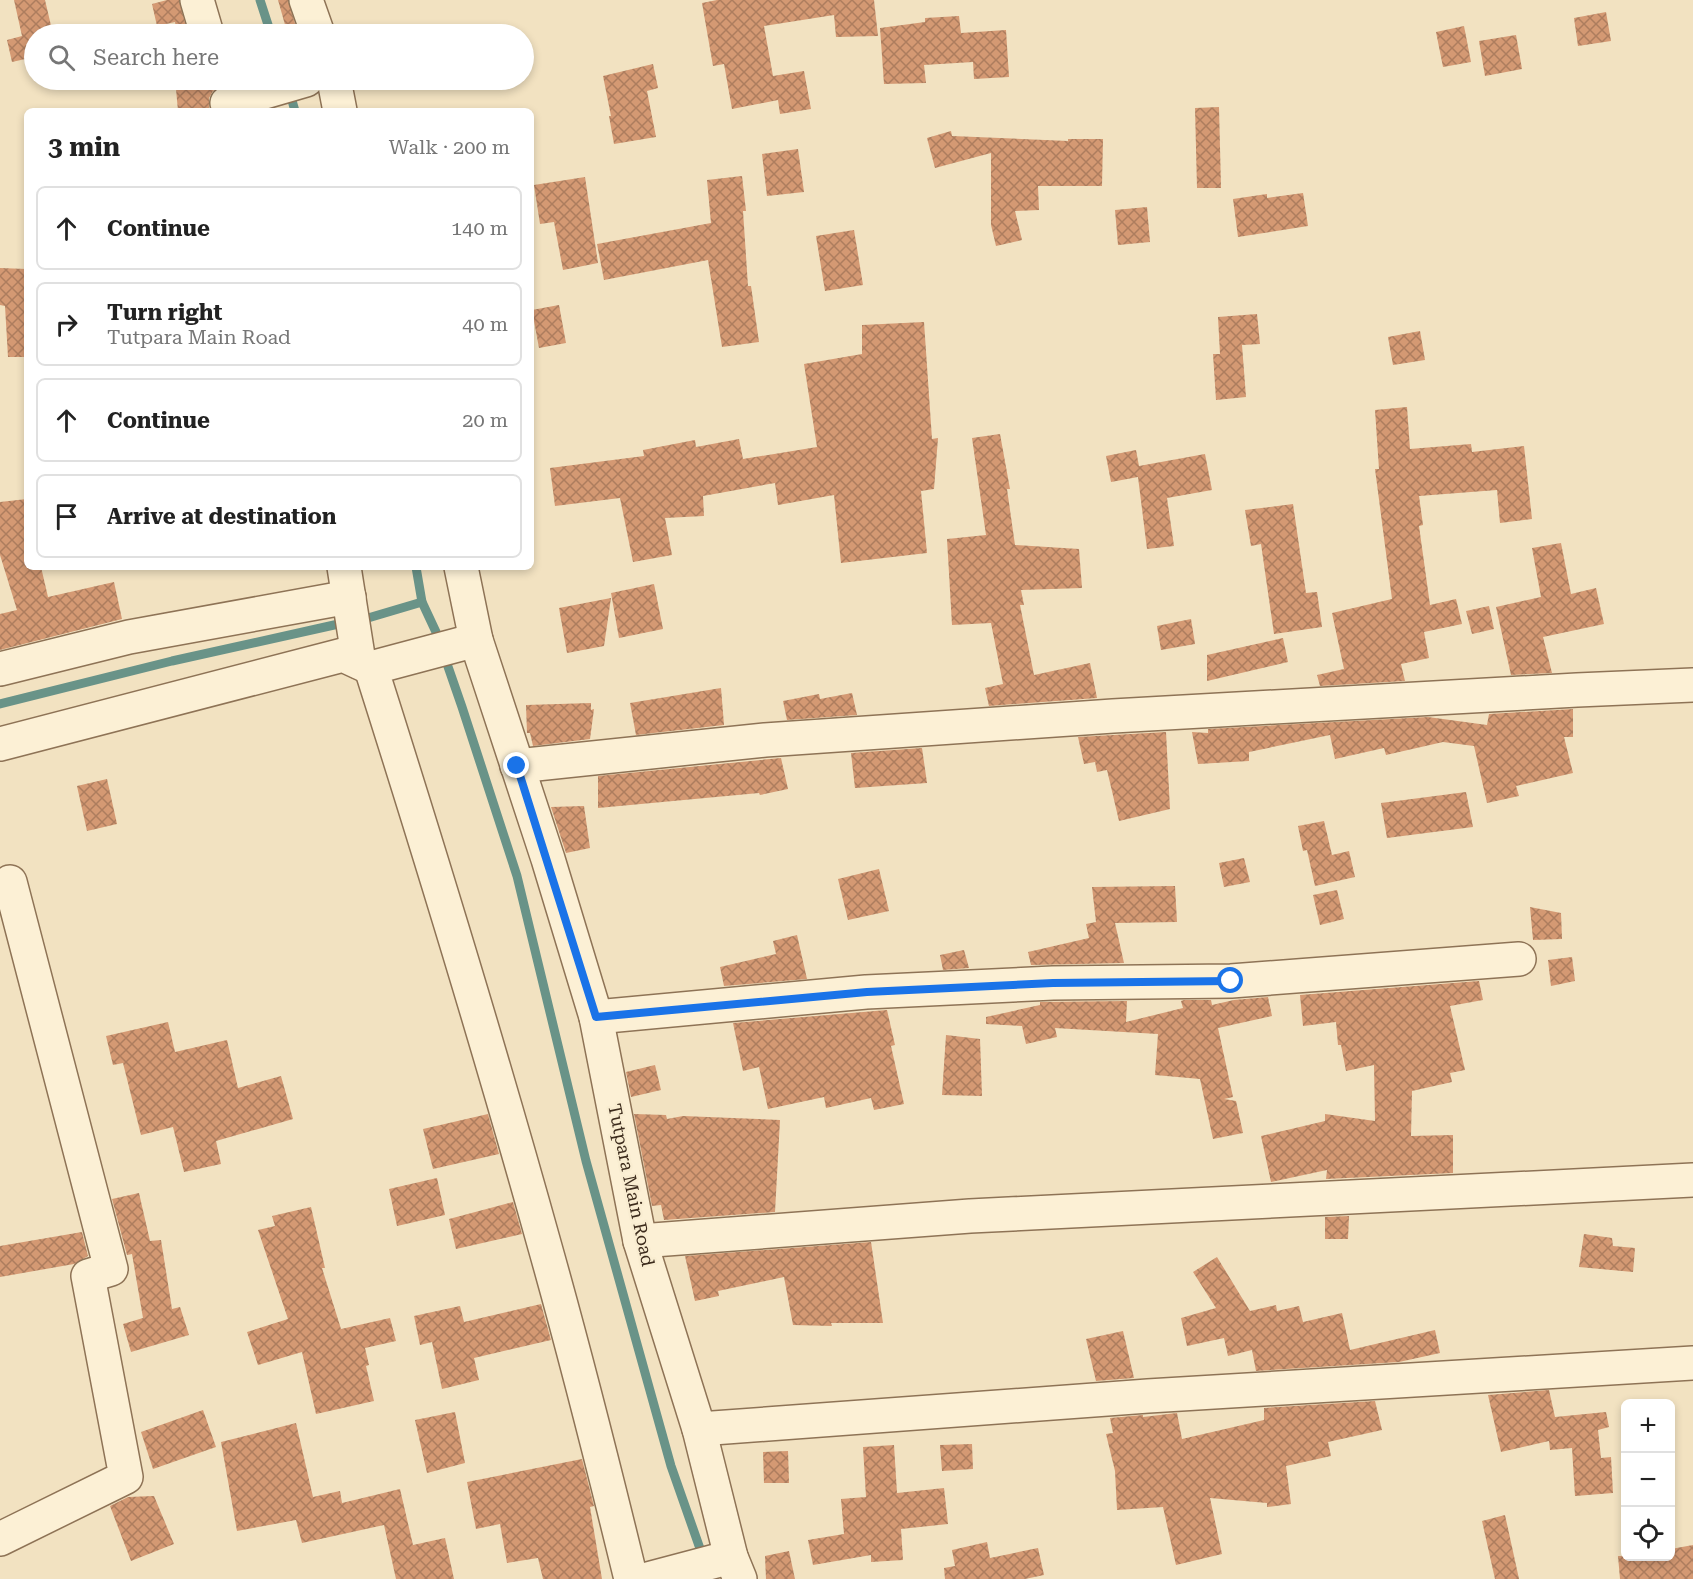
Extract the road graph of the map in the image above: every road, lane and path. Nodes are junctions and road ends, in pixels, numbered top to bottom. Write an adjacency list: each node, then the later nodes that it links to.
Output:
1 (197, 0): 3 (street)
2 (306, 0): 4 (street)
3 (204, 24)
4 (314, 24)
5 (262, 90): 7 (street)
6 (336, 90): 8 (street)
7 (226, 98)
8 (339, 108)
9 (462, 570): 11 (street, Tutpara Main Road)
10 (347, 582): 12 (street); 13 (street)
11 (476, 640): 12 (street); 16 (street, Tutpara Main Road)
12 (365, 665): 15 (street); 26 (street)
13 (0, 669)
14 (1693, 685): 16 (street)
15 (0, 744)
16 (517, 766): 19 (street, Tutpara Main Road)
17 (10, 882): 24 (street)
18 (1519, 959): 19 (street)
19 (596, 1017): 21 (street, Tutpara Main Road)
20 (1693, 1180): 21 (street)
21 (640, 1241): 23 (street, Tutpara Main Road)
22 (1693, 1363): 23 (street)
23 (699, 1429): 25 (street, Tutpara Main Road)
24 (0, 1539)
25 (735, 1568): 27 (street)
26 (632, 1579)
27 (648, 1579)

